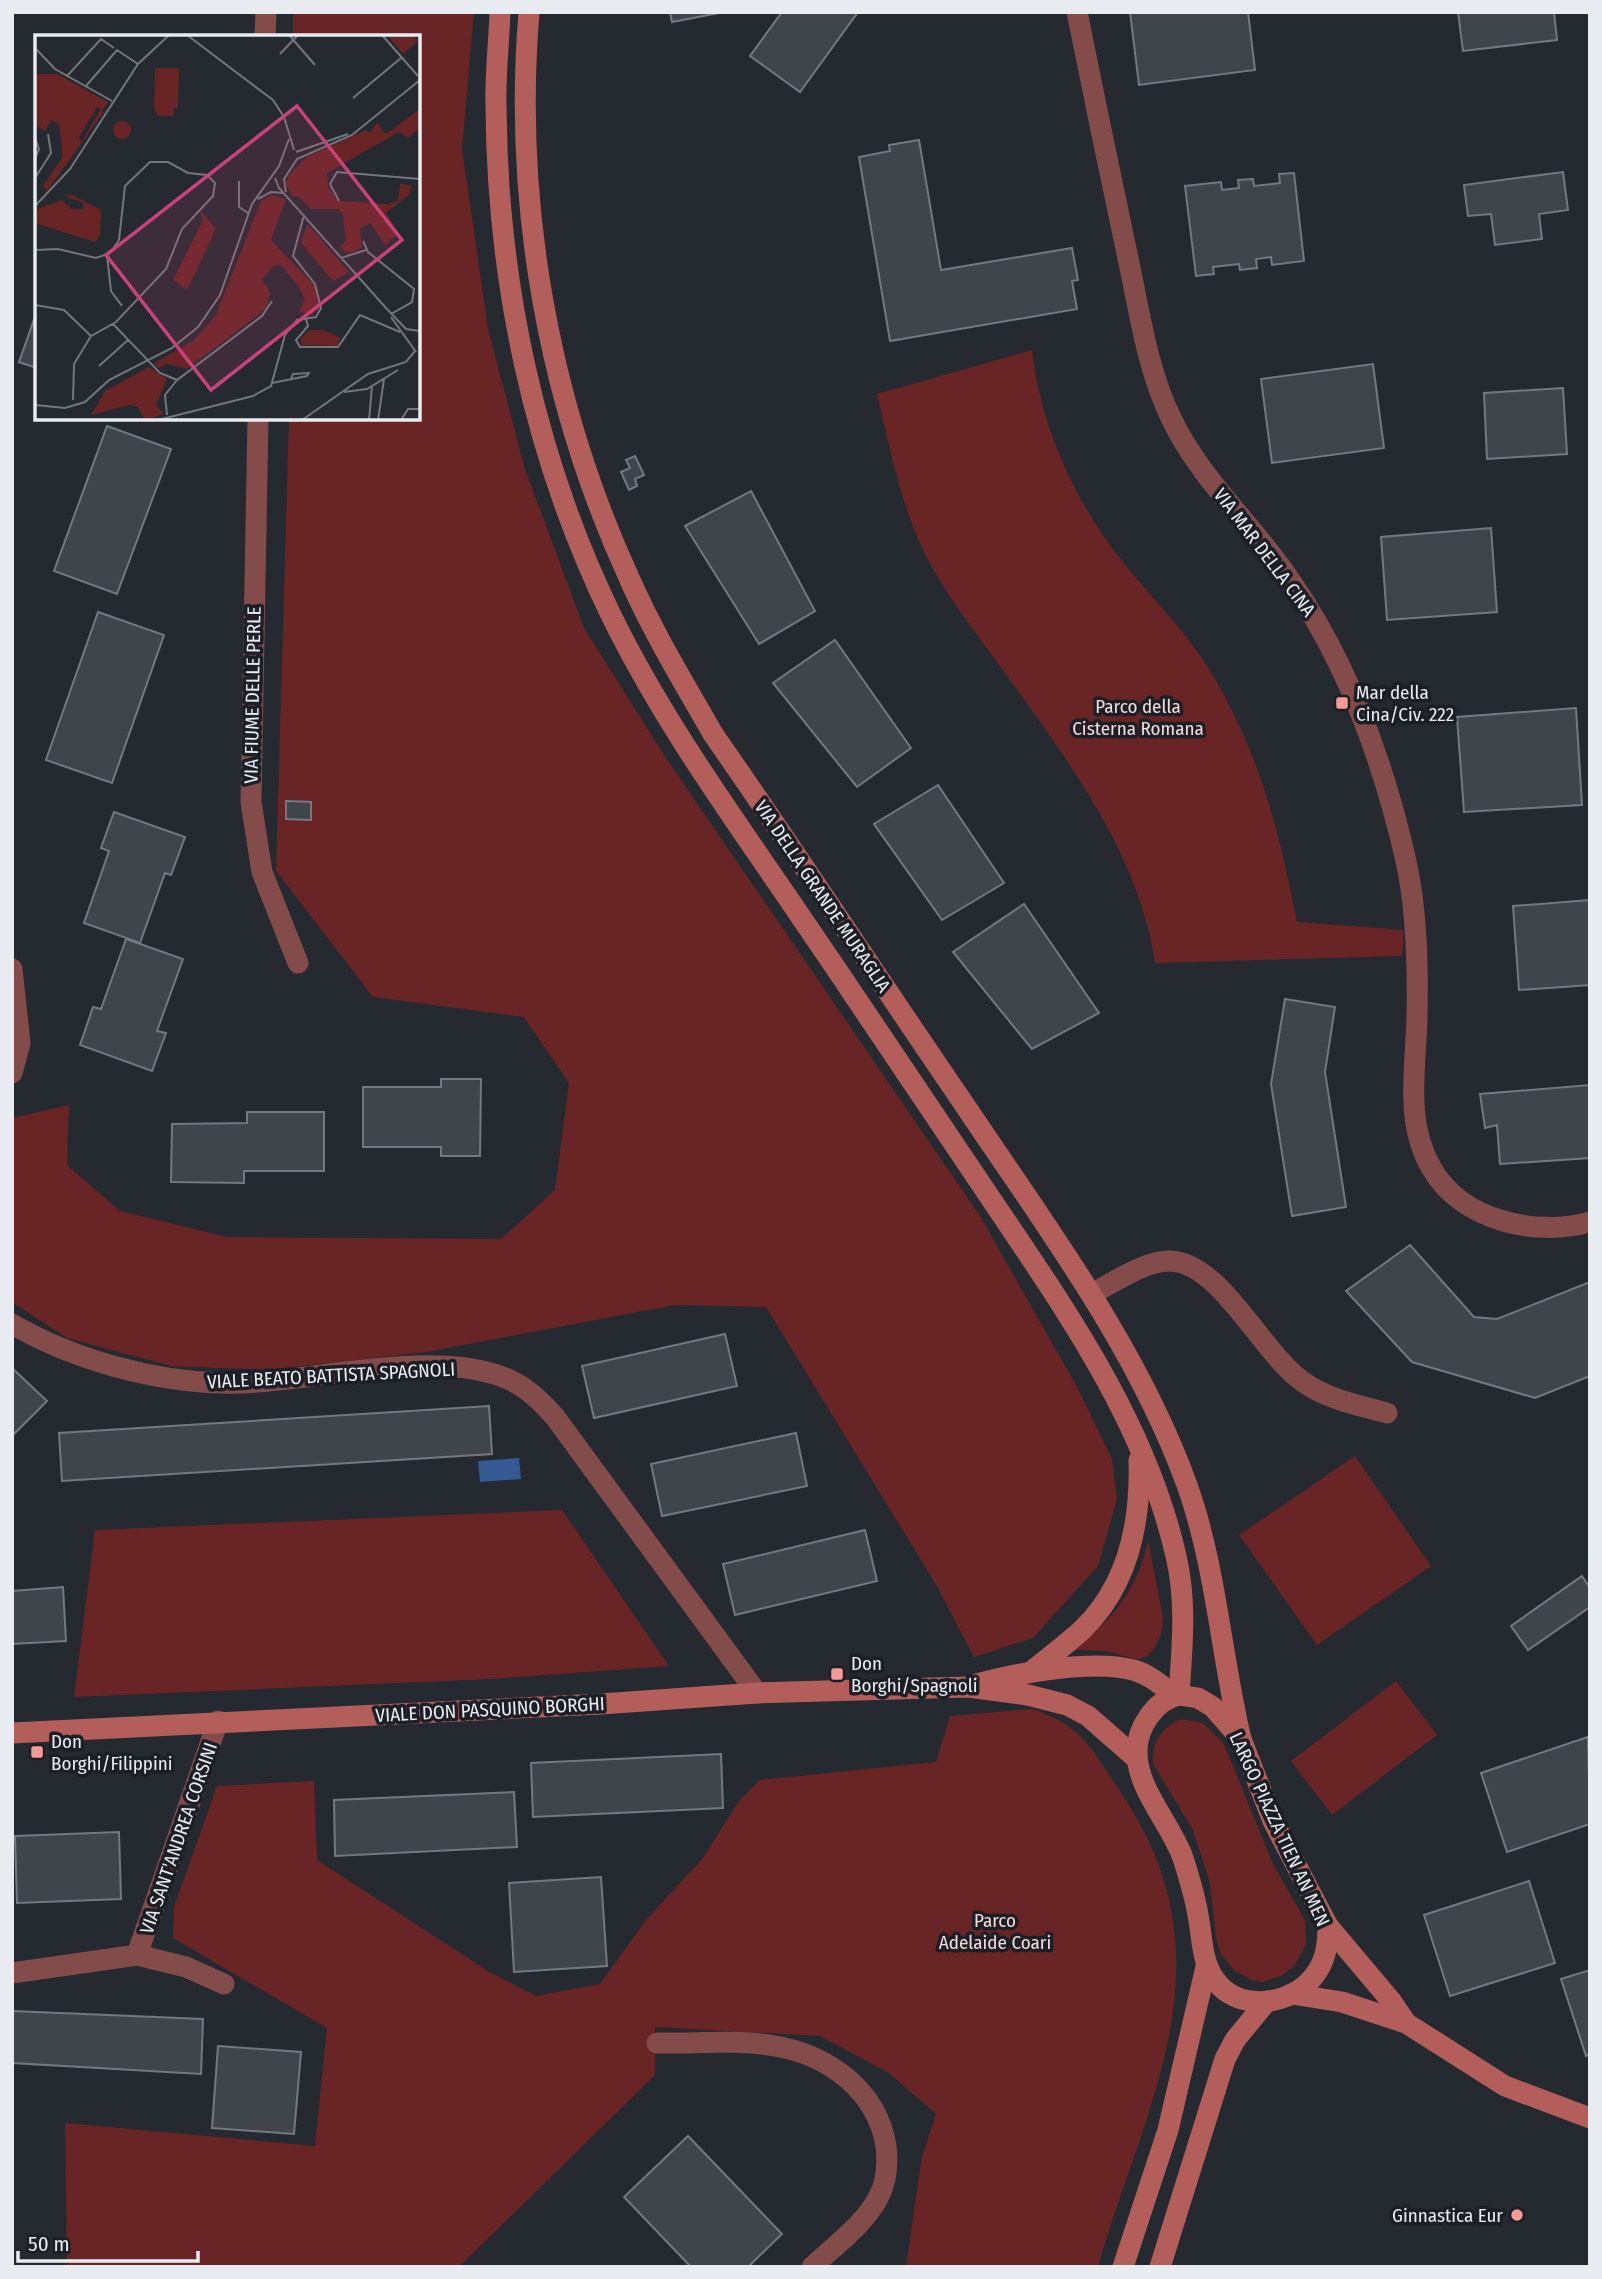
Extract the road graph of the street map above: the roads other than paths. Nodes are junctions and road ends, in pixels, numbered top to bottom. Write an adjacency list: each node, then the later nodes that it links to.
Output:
1 (266, 12): 5 (street)
2 (500, 12): 14 (street, VIA DELLA GRANDE MURAGLIA)
3 (529, 12): 11 (street, VIA DELLA GRANDE MURAGLIA)
4 (1077, 12): 10 (street, VIA MAR DELLA CINA)
5 (265, 35)
6 (258, 420): 7 (street, VIA FIUME DELLE PERLE)
7 (298, 963)
8 (12, 969): 9 (street)
9 (12, 1073)
10 (1590, 1222)
11 (1091, 1294): 13 (street); 21 (street, VIA DELLA GRANDE MURAGLIA)
12 (12, 1324): 17 (street, VIALE BEATO BATTISTA SPAGNOLI)
13 (1387, 1413)
14 (1139, 1447): 15 (street); 18 (street, VIA DELLA GRANDE MURAGLIA)
15 (1032, 1671): 16 (street, VIALE DON PASQUINO BORGHI); 18 (street, VIALE DON PASQUINO BORGHI)
16 (968, 1687): 17 (street, VIALE DON PASQUINO BORGHI); 22 (street, VIALE DON PASQUINO BORGHI)
17 (757, 1693): 19 (street, VIALE DON PASQUINO BORGHI)
18 (1177, 1695): 21 (street, LARGO PIAZZA TIEN AN MEN); 22 (street)
19 (218, 1721): 20 (street, VIALE DON PASQUINO BORGHI); 24 (street, VIA SANT'ANDREA CORSINI)
20 (12, 1733)
21 (1241, 1739): 23 (street, LARGO PIAZZA TIEN AN MEN)
22 (1137, 1759): 25 (street)
23 (1328, 1926): 28 (street, LARGO PIAZZA TIEN AN MEN); 30 (street)
24 (137, 1955): 26 (street); 27 (street)
25 (1206, 1967): 29 (street, LARGO PIAZZA TIEN AN MEN); 34 (street)
26 (12, 1972)
27 (224, 1984)
28 (1292, 1994): 29 (street, LARGO PIAZZA TIEN AN MEN); 30 (street)
29 (1267, 2001): 35 (street)
30 (1406, 2023): 32 (street)
31 (657, 2043): 33 (street)
32 (1590, 2118)
33 (812, 2267)
34 (1123, 2267)
35 (1160, 2267)

